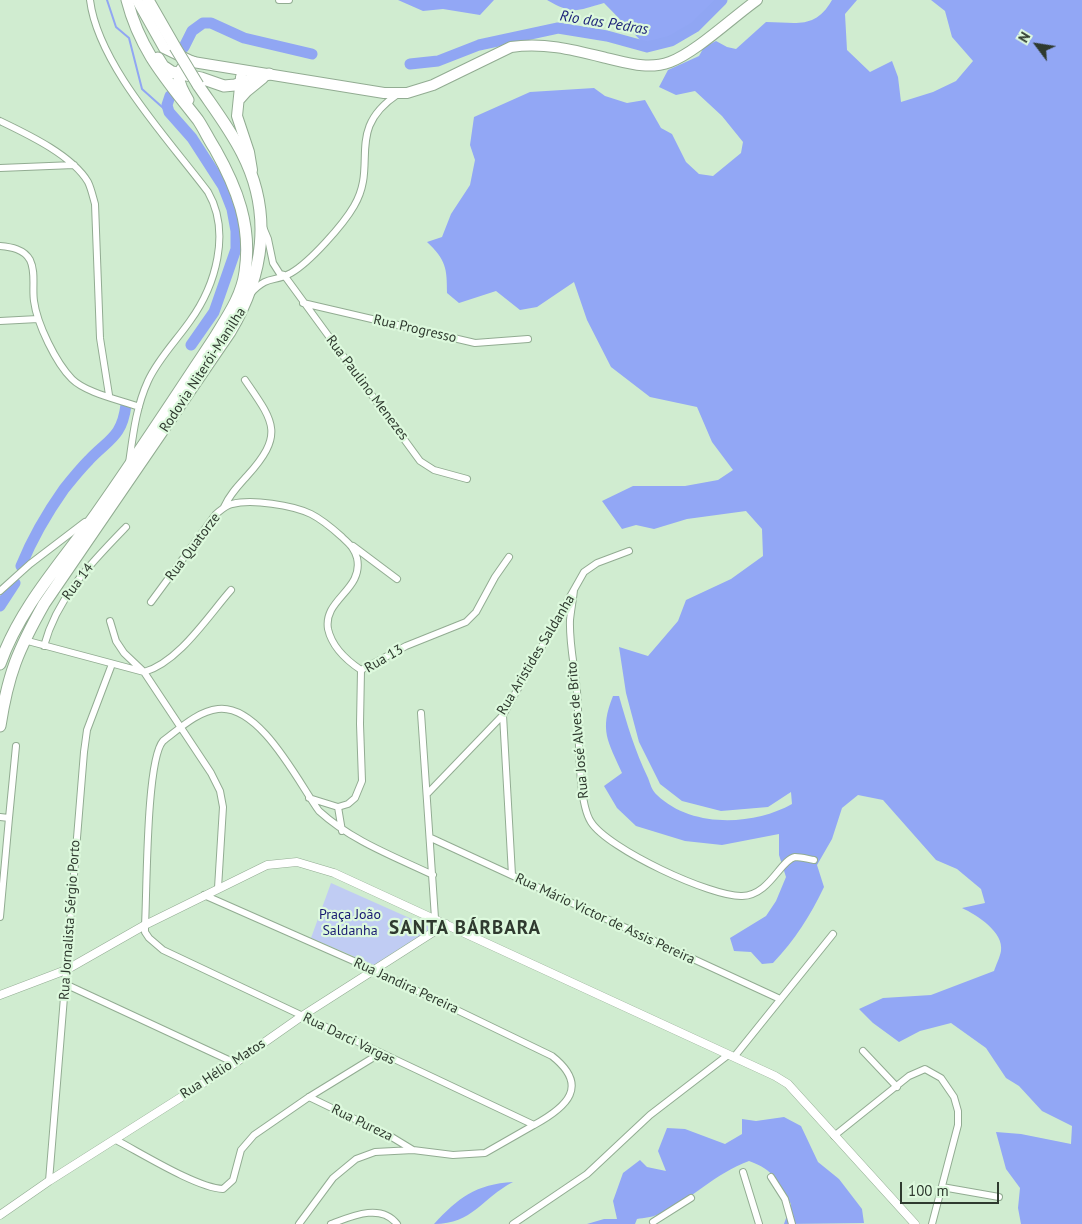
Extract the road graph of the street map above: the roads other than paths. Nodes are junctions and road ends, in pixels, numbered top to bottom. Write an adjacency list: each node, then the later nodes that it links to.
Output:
1 (90, 0): 31 (street)
2 (148, 0): 20 (highway, Rodovia Niterói-Manilha, bridge)
3 (279, 0): 4 (street)
4 (289, 0)
5 (757, 0): 13 (main road)
6 (131, 1): 7 (main road); 9 (highway); 17 (highway, Rodovia Niterói-Manilha)
7 (193, 62): 8 (main road); 9 (highway)
8 (236, 68): 10 (main road); 11 (main road)
9 (179, 74): 11 (highway); 17 (highway)
10 (270, 74): 11 (highway); 12 (main road); 14 (main road)
11 (240, 84): 14 (main road)
12 (384, 93): 13 (main road); 15 (street)
13 (402, 93): 15 (street)
14 (238, 101): 20 (main road)
15 (383, 107): 23 (street)
16 (0, 121): 18 (street)
17 (199, 122): 32 (highway, Rodovia Niterói-Manilha)
18 (74, 165): 19 (street); 30 (street)
19 (0, 168)
20 (255, 186): 21 (highway, Rodovia Niterói-Manilha)
21 (261, 221): 23 (street, Rua Paulino Menezes); 24 (highway, Rodovia Niterói-Manilha)
22 (0, 246): 26 (street)
23 (284, 275): 24 (street); 25 (street, Rua Paulino Menezes)
24 (251, 294): 46 (highway, Rodovia Niterói-Manilha)
25 (303, 303): 28 (street, Rua Progresso); 33 (street, Rua Paulino Menezes)
26 (38, 319): 27 (street); 30 (street)
27 (0, 321)
28 (528, 339)
29 (245, 380): 34 (street)
30 (109, 395): 31 (street)
31 (139, 407): 32 (street)
32 (129, 464): 35 (highway, Rodovia Niterói-Manilha)
33 (467, 479)
34 (224, 507): 37 (street, Rua Quatorze); 44 (street, Rua Quatorze)
35 (96, 514): 43 (street); 48 (highway, Rodovia Niterói-Manilha)
36 (126, 527): 47 (street, Rua 14)
37 (353, 546): 40 (street, Rua Quatorze); 50 (street)
38 (629, 551): 42 (street, Rua Aristides Saldanha)
39 (508, 557): 50 (street, Rua 13)
40 (397, 579)
41 (231, 590): 51 (street)
42 (574, 590): 53 (street, Rua Aristides Saldanha); 64 (street, Rua José Alves de Brito)
43 (0, 591)
44 (151, 602)
45 (110, 621): 51 (street)
46 (24, 639): 47 (street); 54 (highway, Rodovia Niterói-Manilha)
47 (44, 646): 49 (street)
48 (0, 664)
49 (112, 664): 51 (street); 74 (street, Rua Jornalista Sérgio Porto)
50 (361, 670): 59 (street, Rua 13)
51 (144, 672): 55 (street)
52 (421, 714): 57 (street)
53 (503, 714): 57 (street, Rua Aristides Saldanha); 66 (street)
54 (0, 726)
55 (181, 728): 58 (street); 67 (street); 72 (street)
56 (16, 746): 61 (street)
57 (428, 793): 63 (street)
58 (309, 798): 59 (street); 62 (street)
59 (338, 808): 62 (street)
60 (0, 817): 61 (street)
61 (9, 818): 69 (street)
62 (342, 830): 65 (street)
63 (431, 838): 65 (street); 66 (street, Rua Mário Victor de Assis Pereira)
64 (814, 860)
65 (433, 874): 70 (street)
66 (512, 875): 78 (street, Rua Mário Victor de Assis Pereira)
67 (218, 888): 68 (street); 70 (street)
68 (204, 895): 72 (street); 75 (street, Rua Jandira Pereira)
69 (0, 916)
70 (435, 918): 71 (street)
71 (446, 924): 75 (street, Rua Hélio Matos); 82 (street)
72 (146, 925): 74 (street); 79 (street, Rua Darci Vargas)
73 (833, 934): 78 (street)
74 (66, 970): 76 (street, Rua Jornalista Sérgio Porto); 77 (street)
75 (374, 970): 79 (street, Rua Hélio Matos); 86 (street, Rua Jandira Pereira)
76 (65, 984): 83 (street); 92 (street, Rua Jornalista Sérgio Porto)
77 (0, 995)
78 (780, 999): 82 (street)
79 (302, 1016): 81 (street, Rua Darci Vargas); 83 (street, Rua Hélio Matos)
80 (863, 1051): 84 (street)
81 (379, 1054): 85 (street); 86 (street, Rua Darci Vargas)
82 (731, 1056): 87 (street); 101 (street)
83 (235, 1063): 88 (street, Rua Hélio Matos)
84 (897, 1087): 87 (street); 93 (street)
85 (309, 1097): 88 (street); 89 (street, Rua Pureza)
86 (534, 1126): 89 (street)
87 (834, 1136): 104 (street)
88 (116, 1140): 92 (street, Rua Hélio Matos)
89 (413, 1150): 98 (street)
90 (743, 1172): 102 (street)
91 (771, 1177): 103 (street)
92 (49, 1181): 96 (street, Rua Hélio Matos)
93 (942, 1187): 94 (street); 105 (street)
94 (999, 1197)
95 (692, 1198): 97 (street)
96 (0, 1215)
97 (653, 1223)
98 (299, 1224)
99 (331, 1224): 100 (street)
100 (397, 1224)
101 (513, 1224)
102 (759, 1224)
103 (792, 1224)
104 (915, 1224)
105 (932, 1224)

